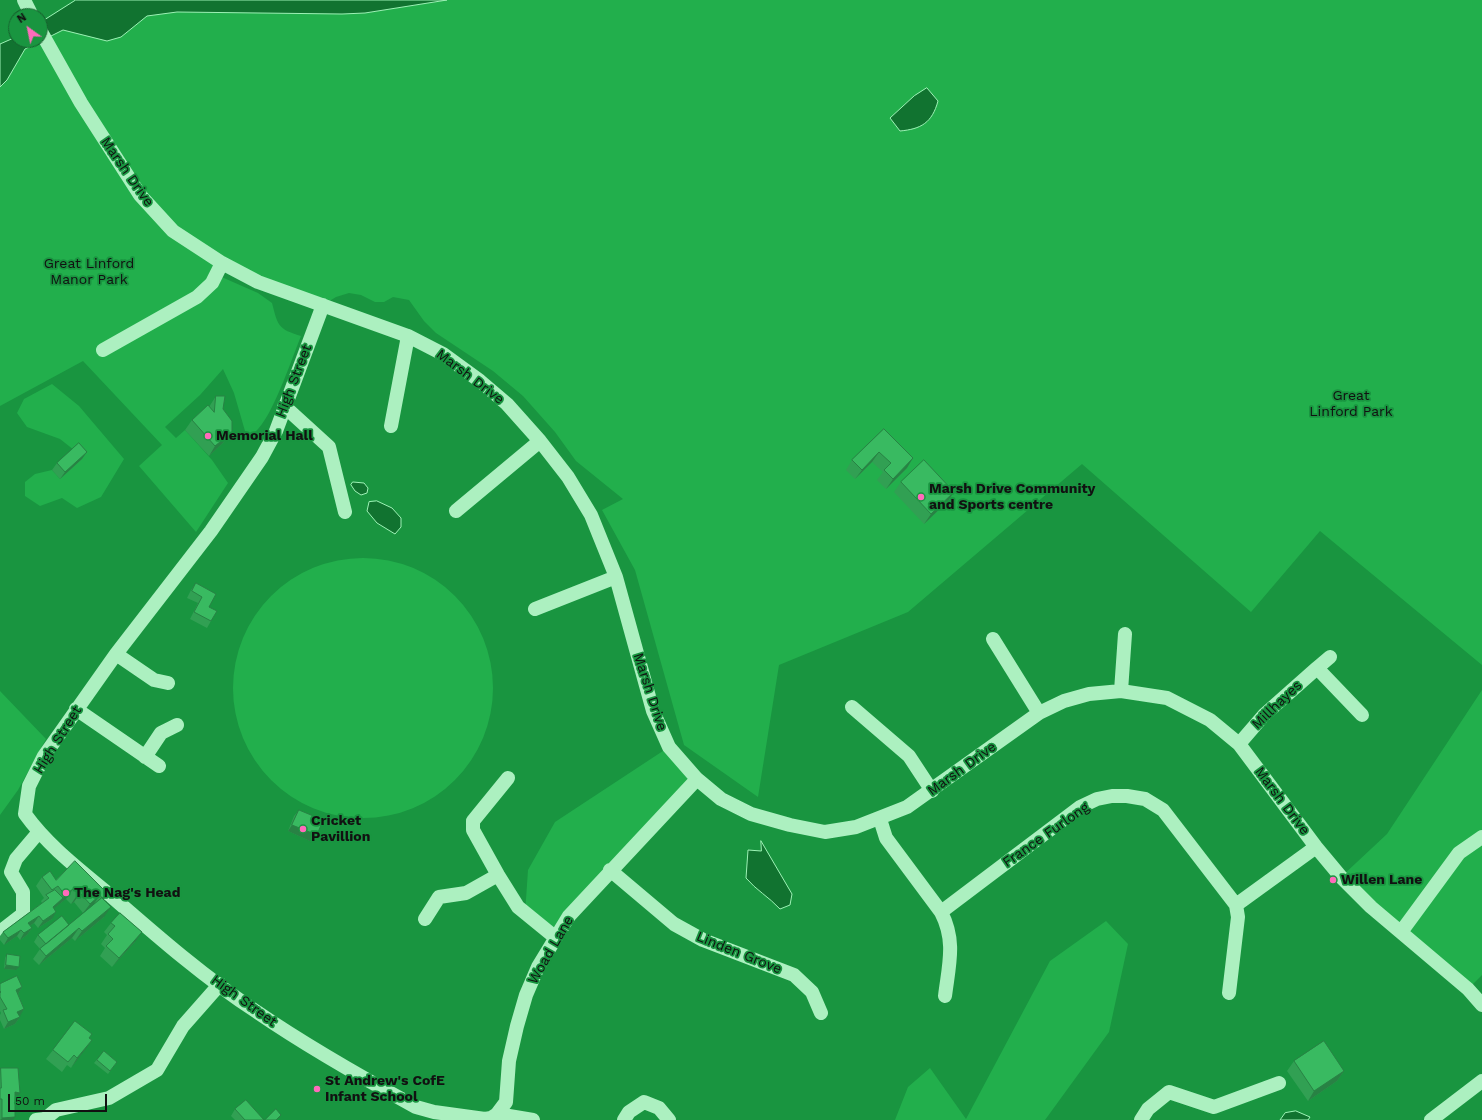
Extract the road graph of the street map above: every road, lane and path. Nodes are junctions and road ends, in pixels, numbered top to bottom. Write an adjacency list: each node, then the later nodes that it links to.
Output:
1 (48, 45): 2 (street, Marsh Drive)
2 (222, 263): 3 (street, Marsh Drive); 5 (street)
3 (323, 305): 4 (street, Marsh Drive); 6 (street, High Street)
4 (408, 336): 7 (street); 8 (street, Marsh Drive)
5 (103, 350)
6 (284, 406): 10 (street); 15 (street, High Street)
7 (391, 426)
8 (540, 441): 9 (street); 11 (street, Marsh Drive)
9 (456, 511)
10 (345, 512)
11 (616, 577): 12 (street); 29 (street, Marsh Drive)
12 (534, 609)
13 (1125, 634): 19 (street)
14 (993, 639): 22 (street)
15 (116, 654): 18 (street); 21 (street, High Street)
16 (1330, 657): 17 (street, Millhayes)
17 (1317, 668): 23 (street); 25 (street, Millhayes)
18 (168, 683)
19 (1121, 691): 22 (street, Marsh Drive); 25 (street, Marsh Drive)
20 (852, 707): 30 (street)
21 (76, 709): 26 (street); 32 (street, High Street)
22 (1039, 713): 30 (street, Marsh Drive)
23 (1362, 715)
24 (177, 725): 26 (street)
25 (1239, 744): 34 (street, Marsh Drive)
26 (144, 757): 27 (street)
27 (158, 766)
28 (508, 778): 36 (street)
29 (697, 779): 31 (street, Marsh Drive); 35 (street, Woad Lane)
30 (932, 791): 31 (street, Marsh Drive)
31 (880, 819): 38 (street)
32 (38, 833): 40 (street); 43 (street, High Street)
33 (1482, 837): 41 (street)
34 (1316, 847): 37 (street); 41 (street, Marsh Drive)
35 (610, 870): 42 (street, Woad Lane); 47 (street, Linden Grove)
36 (498, 875): 39 (street); 42 (street)
37 (1236, 905): 38 (street, France Furlong); 44 (street)
38 (941, 912): 45 (street)
39 (425, 919)
40 (0, 932)
41 (1401, 932): 46 (street, Marsh Drive)
42 (556, 938): 50 (street, Woad Lane)
43 (220, 984): 50 (street, High Street); 51 (street)
44 (1229, 992)
45 (945, 996)
46 (1482, 1005)
47 (821, 1013)
48 (1482, 1081): 56 (street)
49 (1279, 1083): 55 (street)
50 (497, 1114): 52 (street)
51 (42, 1120)
52 (533, 1120)
53 (624, 1120): 54 (street)
54 (670, 1120)
55 (1141, 1120)
56 (1431, 1120)

